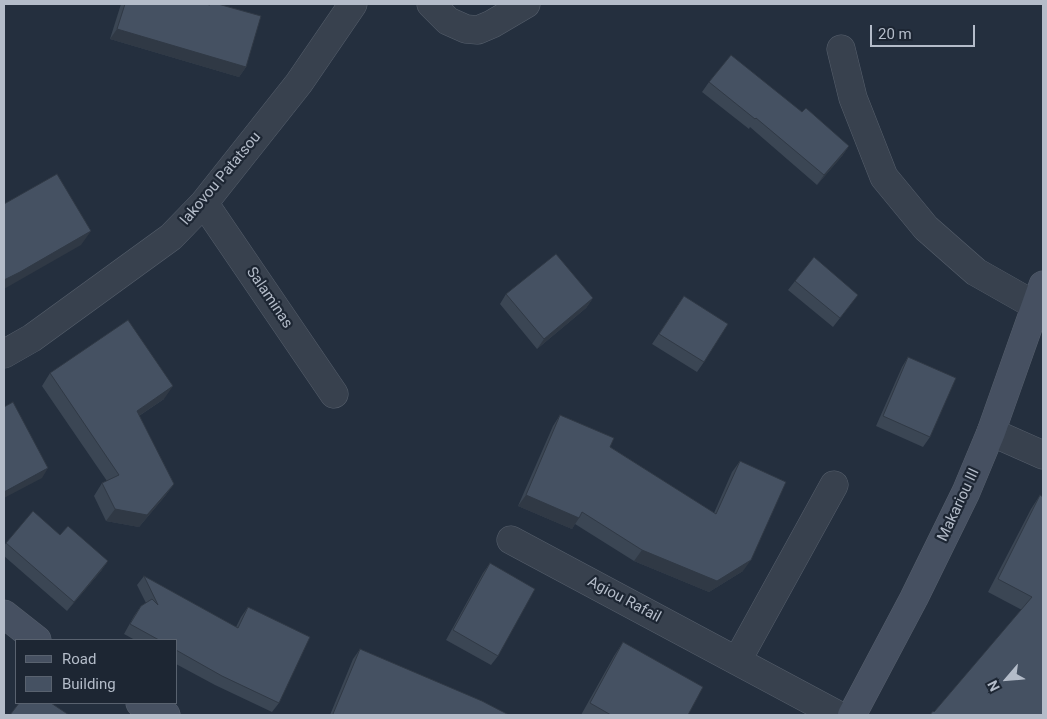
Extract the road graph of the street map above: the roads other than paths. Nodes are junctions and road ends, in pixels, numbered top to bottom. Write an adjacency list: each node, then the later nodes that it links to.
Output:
1 (430, 4): 2 (street)
2 (526, 4)
3 (349, 5): 5 (street, Iakovou Patatsou)
4 (841, 49): 6 (street)
5 (204, 203): 7 (street, Iakovou Patatsou); 8 (street, Salaminas)
6 (1040, 296): 9 (main road, Makariou III)
7 (4, 354)
8 (334, 394)
9 (992, 432): 10 (street); 19 (main road, Makariou III)
10 (1043, 455)
11 (834, 485): 15 (street)
12 (511, 540): 15 (street, Agiou Rafail)
13 (4, 614): 14 (main road)
14 (36, 639)
15 (737, 661): 18 (street, Agiou Rafail)
16 (142, 704): 17 (main road)
17 (166, 715)
18 (838, 715)
19 (852, 715)

